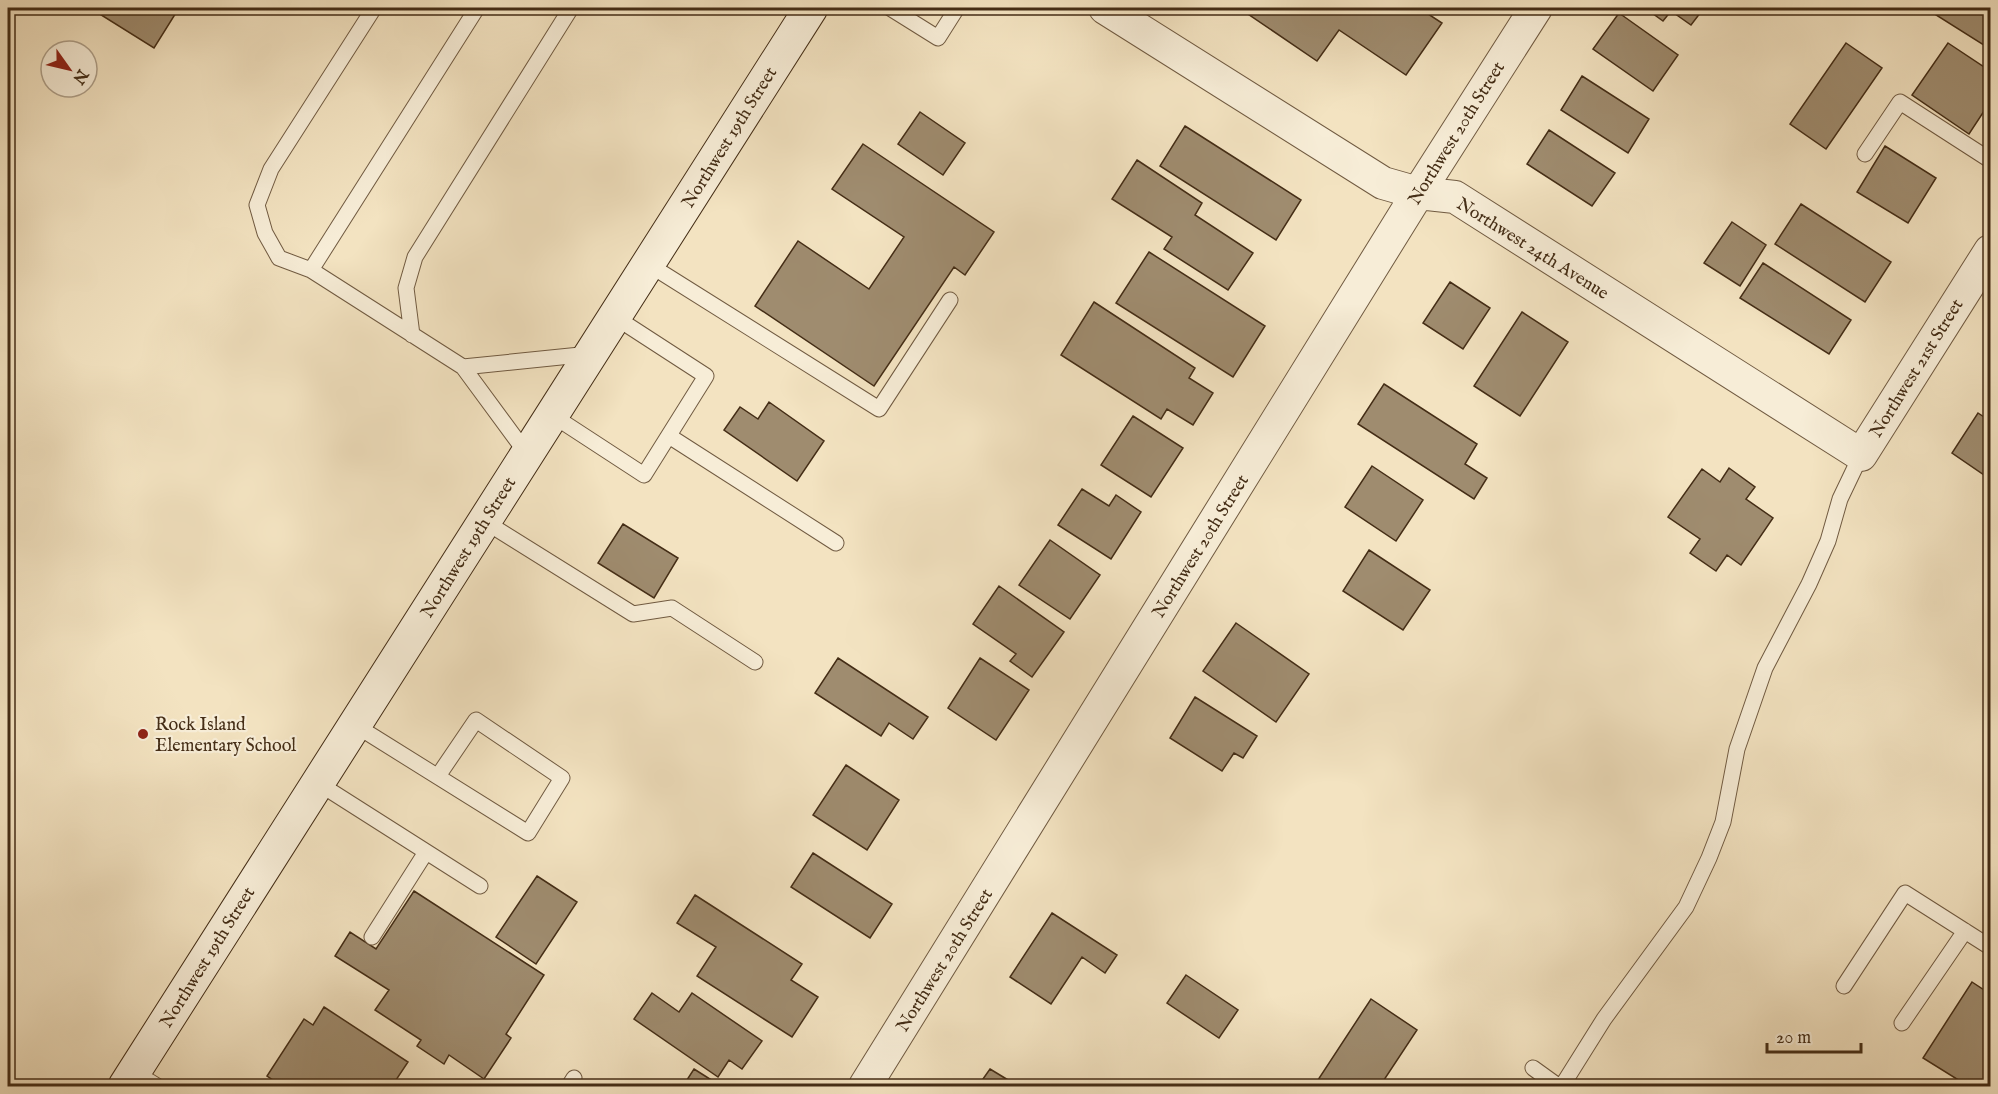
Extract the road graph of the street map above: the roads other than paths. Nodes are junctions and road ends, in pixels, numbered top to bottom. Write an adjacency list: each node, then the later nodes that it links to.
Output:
1 (374, 8): 14 (lane)
2 (477, 8): 14 (lane)
3 (571, 8): 17 (lane)
4 (811, 8): 13 (street, Northwest 19th Street)
5 (890, 8): 6 (lane)
6 (957, 8)
7 (1536, 8): 11 (street, Northwest 20th Street)
8 (1114, 10): 11 (street, Northwest 24th Avenue)
9 (1865, 154): 10 (lane)
10 (1990, 160)
11 (1418, 193): 23 (street, Northwest 24th Avenue); 39 (street, Northwest 20th Street)
12 (1990, 251): 23 (street, Northwest 21st Street)
13 (648, 264): 15 (lane); 16 (street, Northwest 19th Street)
14 (310, 270): 17 (lane)
15 (950, 300)
16 (615, 317): 18 (street, Northwest 19th Street); 21 (lane)
17 (412, 335): 19 (lane)
18 (590, 354): 19 (lane); 20 (street, Northwest 19th Street)
19 (463, 367): 22 (lane)
20 (552, 414): 21 (lane); 22 (street, Northwest 19th Street)
21 (669, 436): 25 (lane)
22 (527, 454): 24 (street, Northwest 19th Street)
23 (1861, 455): 40 (lane)
24 (484, 521): 26 (lane); 27 (street, Northwest 19th Street)
25 (836, 543)
26 (755, 662)
27 (355, 725): 28 (lane); 29 (street, Northwest 19th Street)
28 (438, 776): 28 (lane)
29 (318, 783): 30 (lane); 38 (street, Northwest 19th Street)
30 (426, 852): 31 (lane); 33 (lane)
31 (480, 886)
32 (1965, 931): 34 (lane); 35 (lane); 36 (lane)
33 (372, 937)
34 (1990, 947)
35 (1844, 986)
36 (1902, 1023)
37 (1533, 1068): 40 (lane)
38 (139, 1082)
39 (865, 1086)
40 (1560, 1086)

